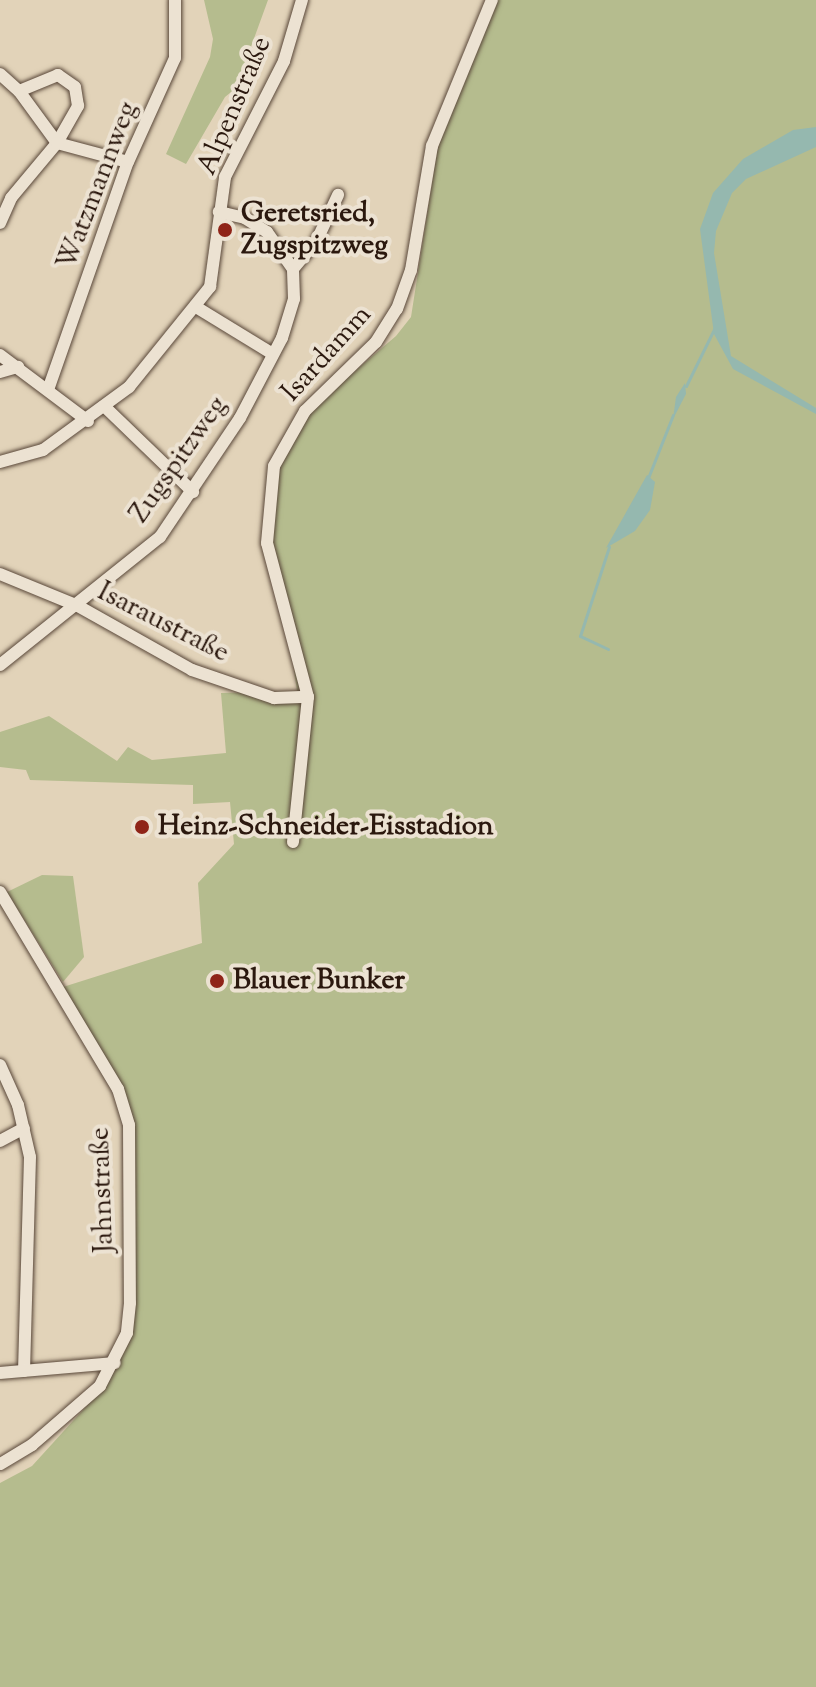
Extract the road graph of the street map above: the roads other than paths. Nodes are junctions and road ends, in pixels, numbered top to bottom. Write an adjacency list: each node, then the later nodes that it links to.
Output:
1 (175, 0): 7 (street, Watzmannweg)
2 (302, 0): 9 (street, Alpenstraße)
3 (492, 0): 25 (street, Isardamm)
4 (0, 74): 5 (street)
5 (19, 91): 6 (street); 6 (street)
6 (57, 143): 7 (street); 10 (street)
7 (128, 162): 17 (street, Watzmannweg)
8 (338, 195): 11 (street)
9 (219, 212): 11 (street); 12 (street, Alpenstraße)
10 (0, 223)
11 (293, 269): 13 (street, Zugspitzweg)
12 (196, 307): 13 (street); 18 (street, Alpenstraße)
13 (273, 354): 21 (street, Zugspitzweg)
14 (0, 355): 15 (street)
15 (18, 367): 16 (street); 17 (street)
16 (0, 372)
17 (49, 387): 19 (street)
18 (104, 406): 19 (street, Alpenstraße); 21 (street)
19 (88, 421): 20 (street, Alpenstraße)
20 (0, 462)
21 (193, 492): 23 (street, Zugspitzweg)
22 (0, 574): 23 (street, Isaraustraße)
23 (78, 606): 24 (street, Zugspitzweg); 25 (street, Isaraustraße)
24 (0, 665)
25 (308, 697): 26 (street, Isardamm)
26 (293, 842)
27 (0, 892): 31 (street, Jahnstraße)
28 (0, 1065): 29 (street)
29 (24, 1128): 30 (street); 32 (street)
30 (0, 1141)
31 (115, 1363): 32 (street); 34 (street, Jahnstraße)
32 (24, 1371): 33 (street)
33 (0, 1373)
34 (0, 1464)

